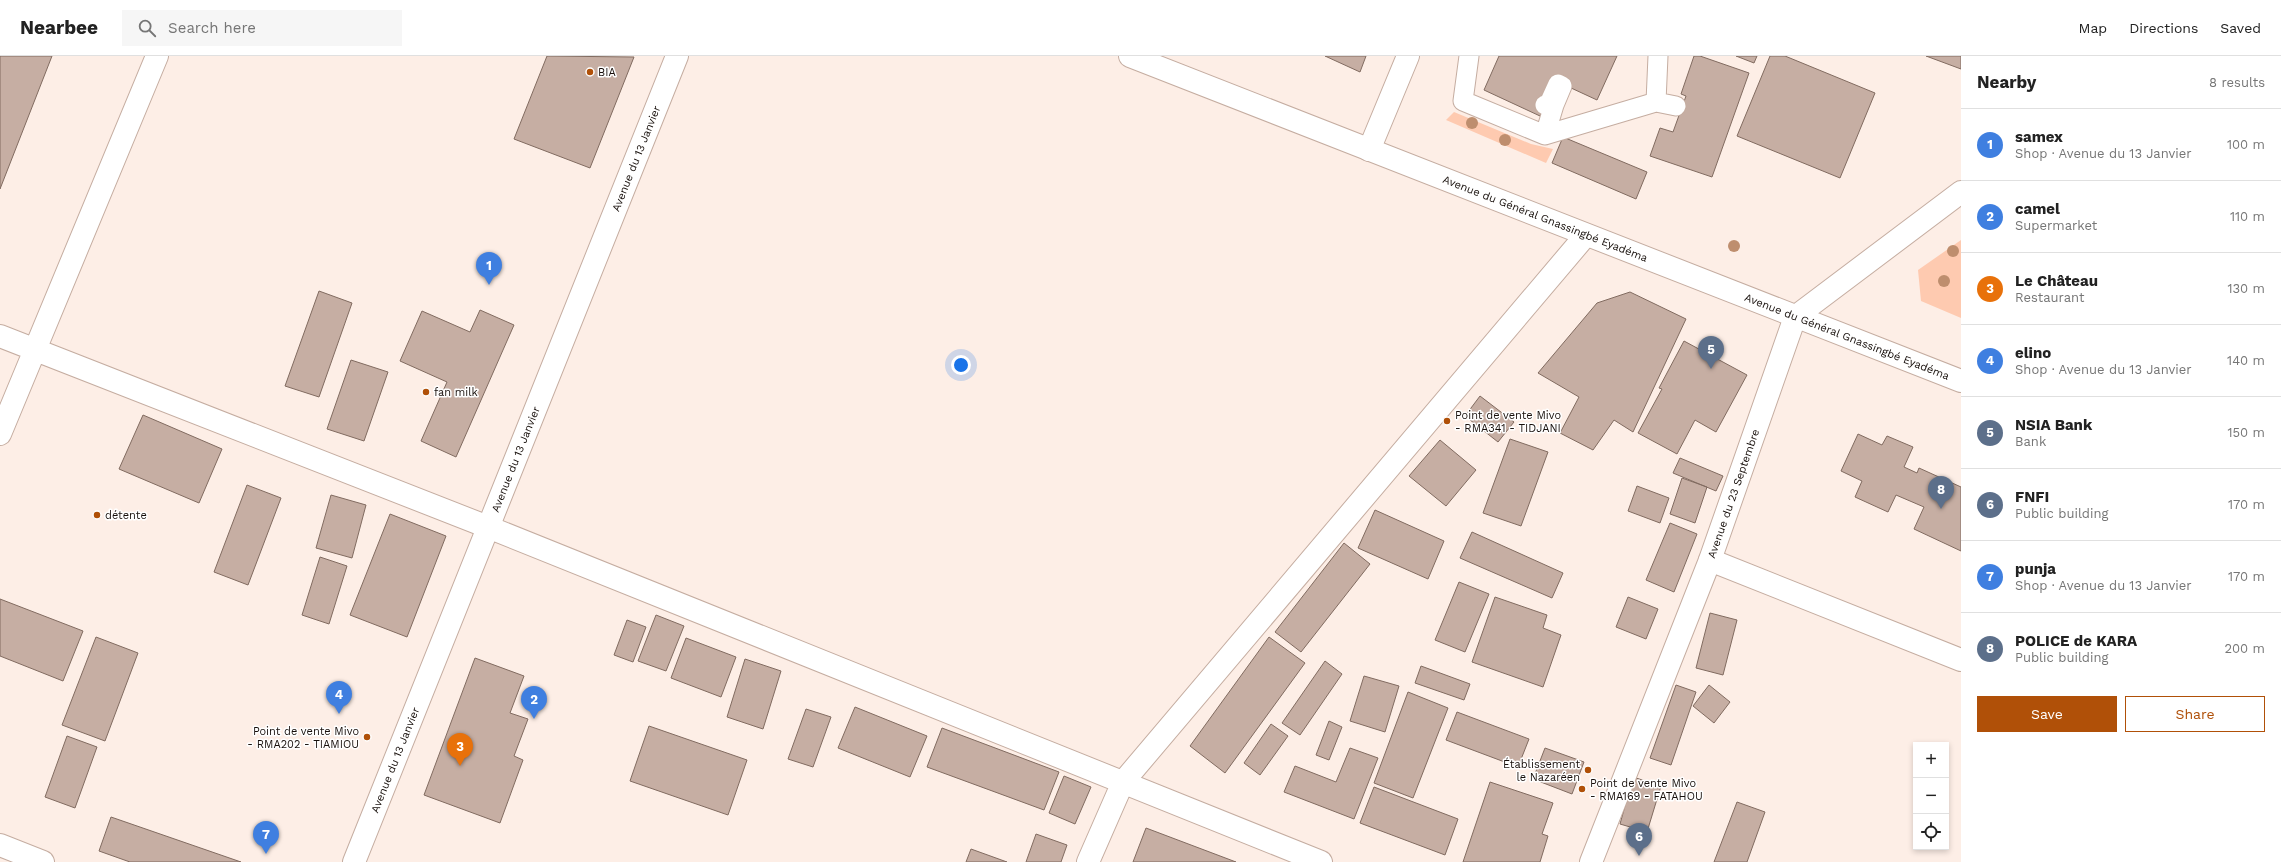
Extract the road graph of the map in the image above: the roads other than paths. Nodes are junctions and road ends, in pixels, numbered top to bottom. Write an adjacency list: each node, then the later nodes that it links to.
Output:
1 (157, 56): 16 (street)
2 (677, 56): 19 (street, Avenue du 13 Janvier)
3 (1130, 56): 11 (street, Avenue du Général Gnassingbé Eyadéma)
4 (1408, 56): 11 (street)
5 (1470, 56): 10 (lane)
6 (1658, 56): 7 (lane)
7 (1656, 102): 9 (lane); 10 (lane)
8 (1545, 105): 10 (lane)
9 (1676, 106)
10 (1545, 136)
11 (1369, 150): 13 (street, Avenue du Général Gnassingbé Eyadéma)
12 (1961, 192): 14 (street)
13 (1586, 235): 14 (street, Avenue du Général Gnassingbé Eyadéma); 22 (street)
14 (1795, 317): 17 (street, Avenue du Général Gnassingbé Eyadéma); 20 (street, Avenue du 23 Septembre)
15 (0, 336): 16 (street)
16 (33, 350): 18 (street); 19 (street)
17 (1961, 380)
18 (0, 434)
19 (488, 527): 22 (street); 25 (street, Avenue du 13 Janvier)
20 (1710, 560): 21 (street); 28 (street, Avenue du 23 Septembre)
21 (1961, 660)
22 (1123, 782): 26 (street); 27 (street)
23 (0, 845): 24 (street)
24 (43, 862)
25 (354, 862)
26 (1088, 862)
27 (1321, 862)
28 (1590, 862)

